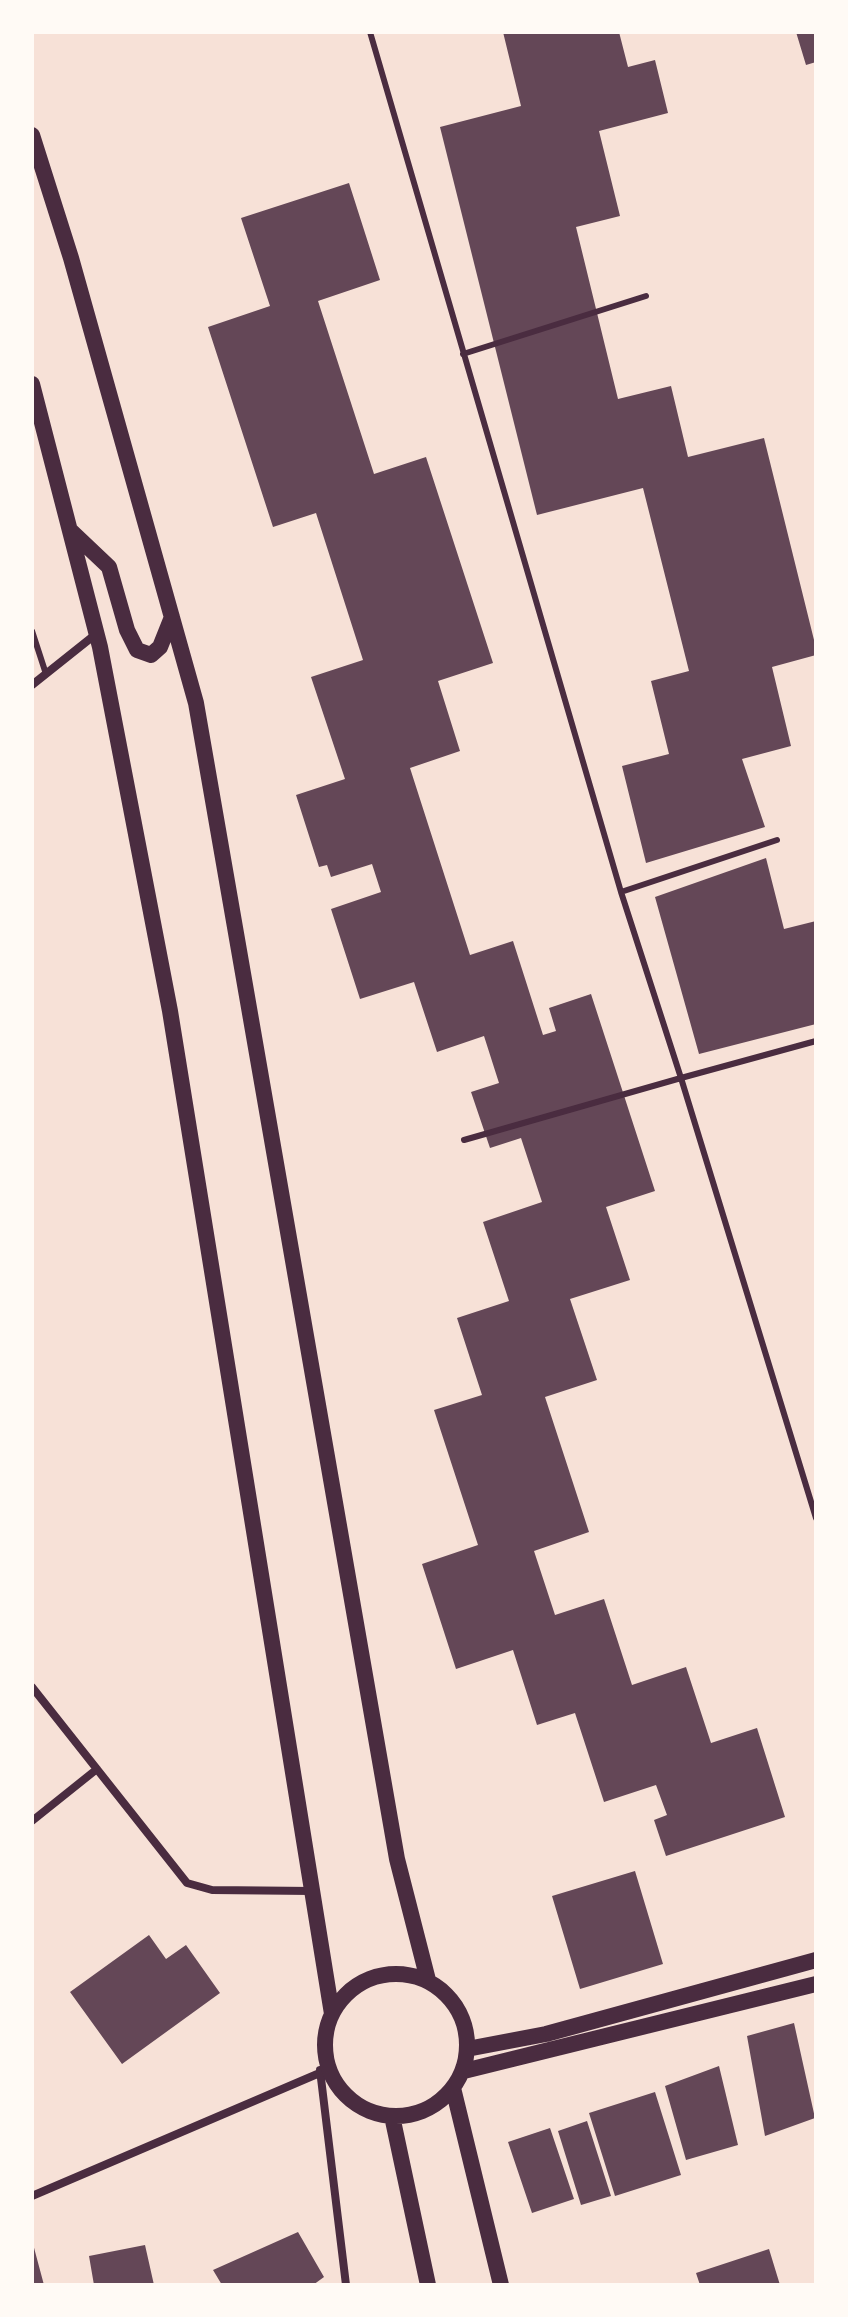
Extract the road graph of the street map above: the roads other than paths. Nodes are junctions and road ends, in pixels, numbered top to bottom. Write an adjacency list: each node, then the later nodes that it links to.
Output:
1 (370, 32): 4 (lane)
2 (32, 135): 7 (main road)
3 (646, 296): 4 (lane)
4 (463, 354): 13 (lane)
5 (32, 384): 6 (main road)
6 (70, 530): 7 (main road); 9 (main road)
7 (172, 617): 23 (main road)
8 (32, 631): 10 (lane)
9 (96, 633): 10 (street); 21 (main road)
10 (46, 674): 11 (street)
11 (32, 685)
12 (777, 840): 13 (lane)
13 (621, 892): 15 (lane)
14 (816, 1041): 15 (lane)
15 (681, 1078): 16 (lane); 17 (lane)
16 (464, 1140)
17 (816, 1518)
18 (32, 1687): 19 (street)
19 (97, 1769): 20 (street); 21 (street)
20 (32, 1821)
21 (312, 1891): 25 (main road)
22 (816, 1960): 26 (main road)
23 (428, 1980): 25 (main road); 26 (main road)
24 (816, 1984): 28 (main road)
25 (332, 2014): 27 (main road)
26 (467, 2049): 28 (main road)
27 (324, 2069): 30 (main road); 31 (street); 32 (street)
28 (464, 2071): 29 (main road)
29 (453, 2088): 30 (main road); 34 (main road)
30 (392, 2116): 33 (main road)
31 (32, 2196)
32 (346, 2285)
33 (428, 2285)
34 (501, 2285)

